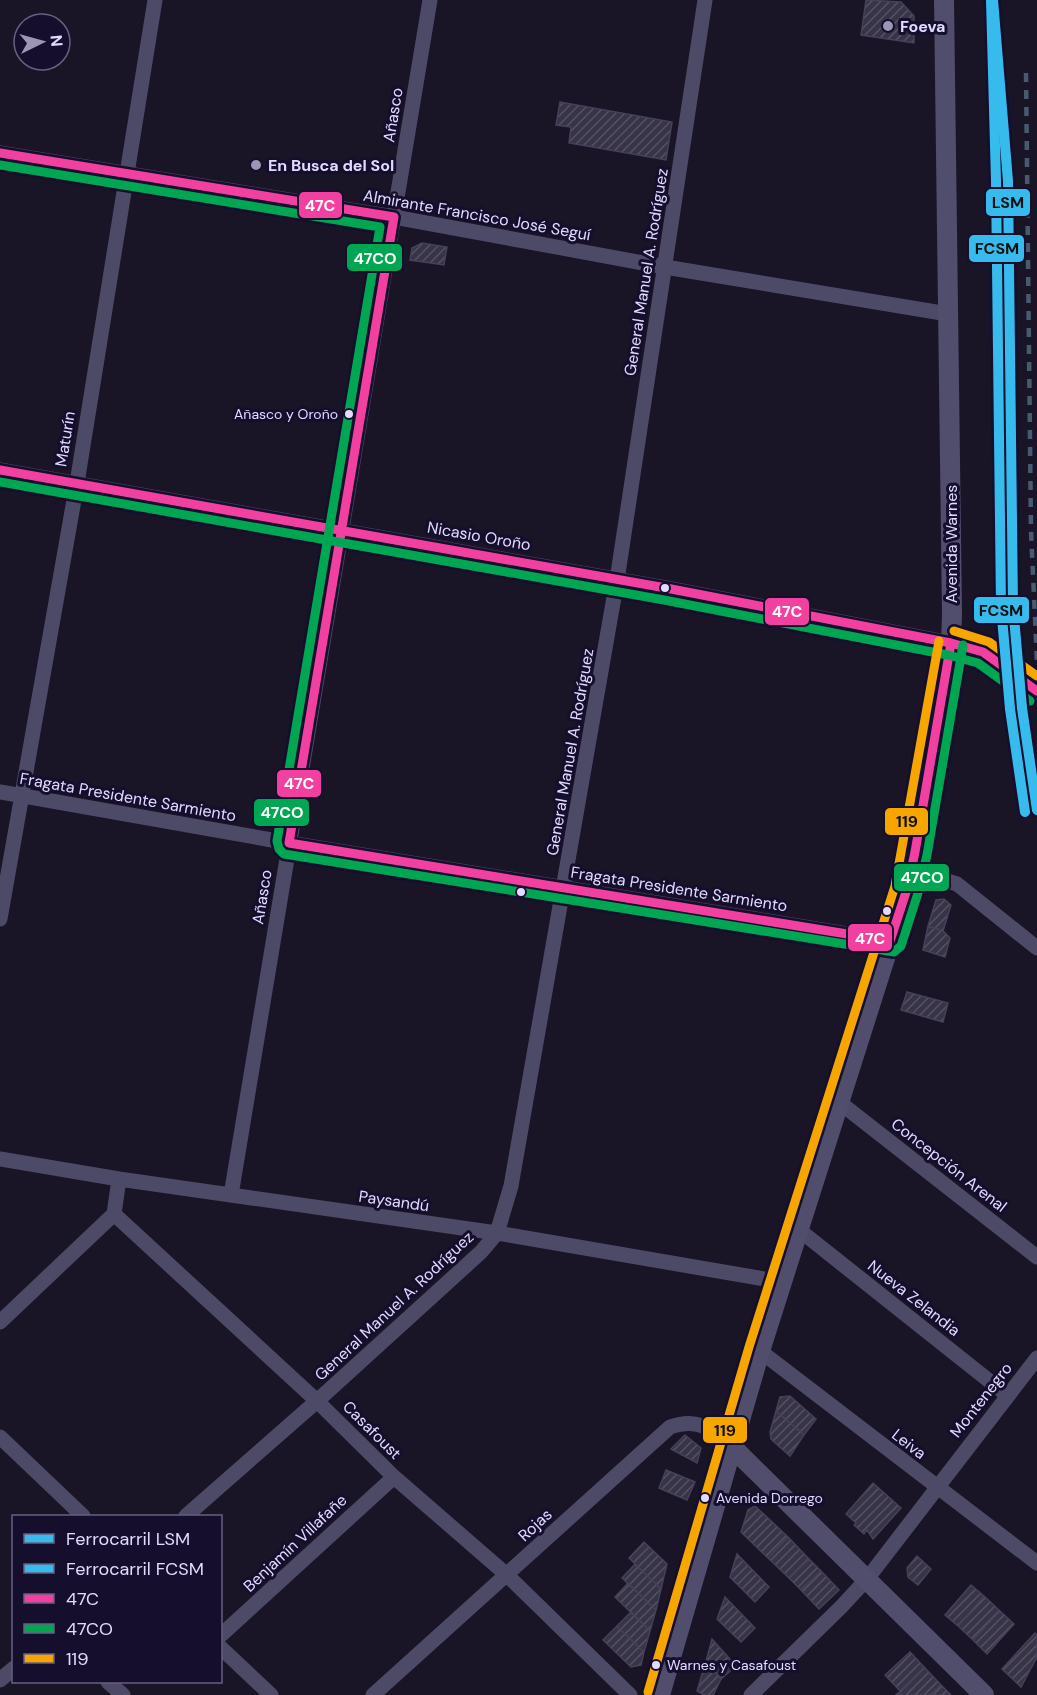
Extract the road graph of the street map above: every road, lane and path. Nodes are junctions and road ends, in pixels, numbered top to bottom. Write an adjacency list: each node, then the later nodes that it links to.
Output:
1 (155, 0): 6 (street, Maturín)
2 (430, 0): 7 (street, Añasco)
3 (705, 0): 8 (street, General Manuel A. Rodríguez)
4 (944, 0): 9 (main road, Avenida Warnes)
5 (0, 153): 6 (street, Almirante Francisco José Seguí)
6 (127, 175): 7 (street, Almirante Francisco José Seguí); 11 (street, Maturín)
7 (394, 217): 8 (street, Almirante Francisco José Seguí); 12 (street, Añasco)
8 (665, 267): 9 (street, Almirante Francisco José Seguí); 13 (street, General Manuel A. Rodríguez)
9 (948, 314): 14 (main road, Avenida Warnes)
10 (0, 470): 11 (street, Nicasio Oroño)
11 (76, 483): 12 (street, Nicasio Oroño); 17 (street, Maturín)
12 (342, 530): 13 (street, Nicasio Oroño); 18 (street, Añasco)
13 (617, 580): 14 (street, Nicasio Oroño); 20 (street, General Manuel A. Rodríguez)
14 (951, 643): 15 (main road); 19 (main road, Avenida Warnes)
15 (1037, 691)
16 (0, 792): 17 (street, Fragata Presidente Sarmiento)
17 (21, 796): 18 (street, Fragata Presidente Sarmiento); 21 (street, Maturín)
18 (289, 843): 20 (street, Fragata Presidente Sarmiento); 27 (street, Añasco)
19 (910, 874): 22 (main road, Avenida Warnes); 23 (street)
20 (565, 889): 22 (street, Fragata Presidente Sarmiento); 30 (street, General Manuel A. Rodríguez)
21 (0, 919)
22 (890, 941): 24 (main road, Avenida Warnes)
23 (1037, 948)
24 (839, 1102): 29 (main road, Avenida Warnes); 31 (street, Concepción Arenal)
25 (0, 1159): 26 (street, Paysandú)
26 (119, 1179): 27 (street, Paysandú); 28 (street)
27 (231, 1195): 30 (street, Paysandú)
28 (114, 1214): 33 (street); 37 (street, Casafoust)
29 (798, 1230): 32 (main road, Avenida Warnes); 36 (street, Nueva Zelandia)
30 (496, 1233): 32 (street, Paysandú); 37 (street, General Manuel A. Rodríguez)
31 (1037, 1257)
32 (782, 1282): 34 (main road, Avenida Warnes)
33 (0, 1322)
34 (760, 1351): 39 (main road, Avenida Warnes); 41 (street, Leiva)
35 (1037, 1358): 36 (street, Montenegro)
36 (1007, 1395): 41 (street, Montenegro)
37 (317, 1401): 40 (street, Casafoust); 43 (street, General Manuel A. Rodríguez)
38 (0, 1437): 42 (street)
39 (731, 1446): 45 (street, Rojas); 46 (main road); 56 (main road, Avenida Warnes)
40 (394, 1477): 45 (street, Casafoust); 47 (street, Benjamín Villafañe)
41 (936, 1488): 44 (street, Leiva); 46 (street, Montenegro)
42 (82, 1515)
43 (187, 1515)
44 (1037, 1563)
45 (507, 1575): 54 (street, Rojas); 55 (street, Casafoust)
46 (867, 1579): 57 (street, Montenegro); 58 (main road)
47 (222, 1634)
48 (222, 1649): 53 (street)
49 (12, 1670): 50 (street)
50 (0, 1680)
51 (109, 1683): 52 (street)
52 (123, 1695)
53 (271, 1695)
54 (374, 1695)
55 (630, 1695)
56 (660, 1695)
57 (751, 1695)
58 (984, 1695)

